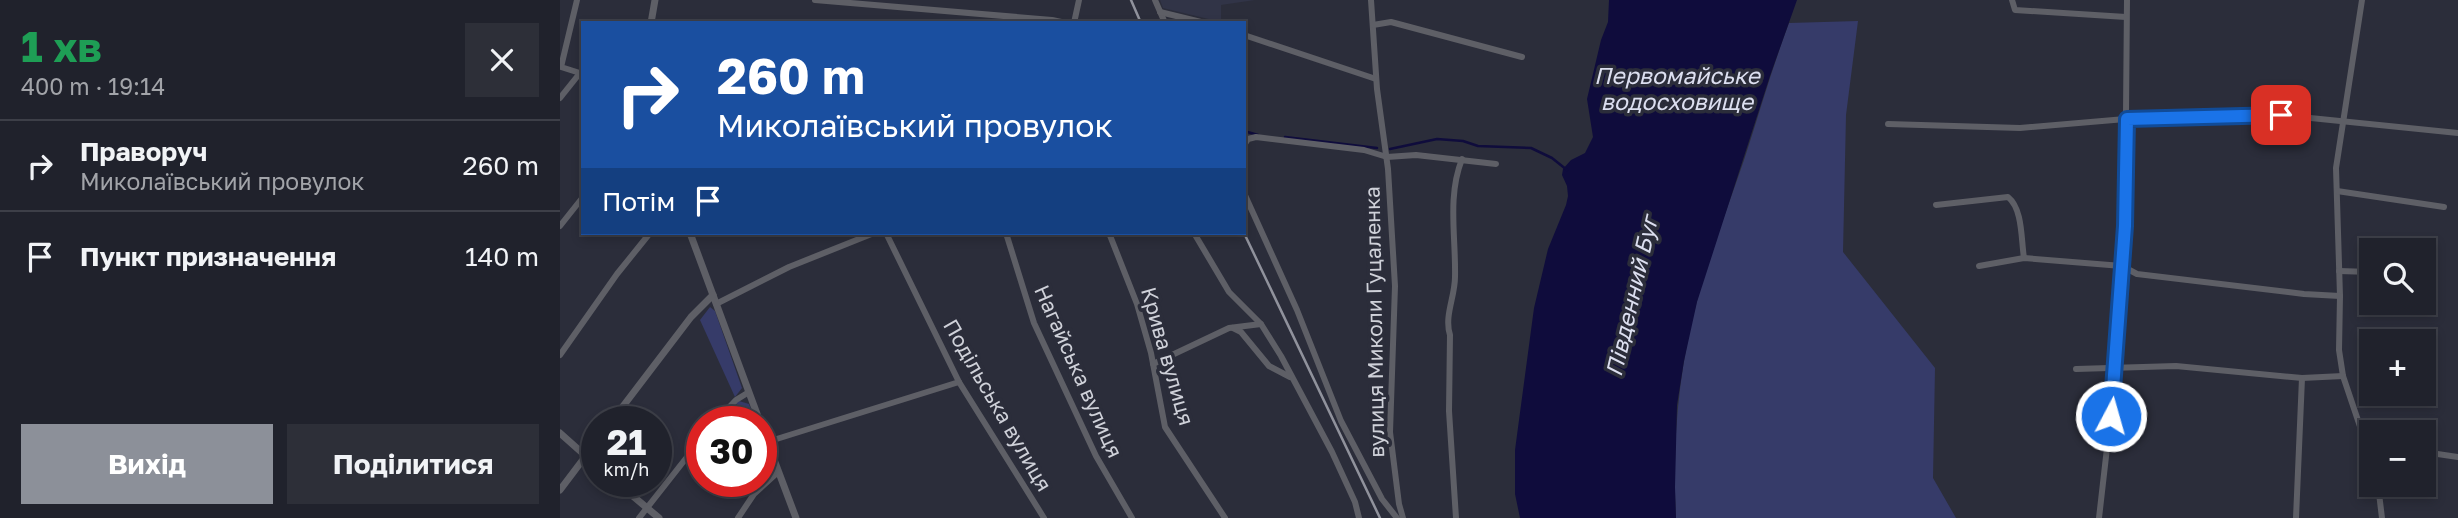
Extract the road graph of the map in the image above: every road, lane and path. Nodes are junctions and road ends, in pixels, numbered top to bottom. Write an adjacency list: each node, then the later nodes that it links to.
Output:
1 (577, 0): 20 (street)
2 (655, 0): 12 (street)
3 (815, 0): 13 (street)
4 (1079, 0): 14 (street)
5 (1155, 0): 10 (street)
6 (1371, 0): 17 (street, вулиця Миколи Гуцаленка)
7 (2012, 0): 11 (street)
8 (2127, 0): 11 (street)
9 (2362, 0): 26 (street)
10 (1160, 12): 15 (street); 16 (street)
11 (2126, 17): 25 (street)
12 (652, 21)
13 (1057, 21)
14 (1074, 21)
15 (1164, 21)
16 (1197, 21)
17 (1373, 25): 19 (street); 23 (street, вулиця Миколи Гуцаленка)
18 (1246, 36): 23 (street)
19 (1522, 57)
20 (561, 66): 21 (street)
21 (581, 74)
22 (581, 75): 24 (street)
23 (1376, 79): 30 (street, вулиця Миколи Гуцаленка)
24 (560, 97)
25 (2127, 119): 26 (street); 27 (street); 48 (street)
26 (2343, 121): 28 (street); 33 (street)
27 (1888, 124)
28 (2458, 133)
29 (1246, 142): 30 (street)
30 (1387, 158): 31 (street); 90 (street, вулиця Миколи Гуцаленка)
31 (1462, 159): 32 (street); 91 (street)
32 (1496, 164)
33 (2337, 191): 37 (street); 49 (street)
34 (1246, 197): 89 (street)
35 (581, 200): 38 (street)
36 (1936, 205): 46 (street)
37 (2444, 207)
38 (560, 226)
39 (648, 235): 56 (street)
40 (691, 235): 51 (street)
41 (869, 235): 53 (street)
42 (887, 235): 63 (street, Подільська вулиця)
43 (1007, 235): 86 (street, Нагайська вулиця)
44 (1110, 235): 57 (street, Крива вулиця)
45 (1195, 235): 54 (street)
46 (2024, 258): 47 (street); 48 (street)
47 (1979, 265)
48 (2122, 267): 52 (street); 59 (street)
49 (2339, 271): 50 (street); 52 (street)
50 (2359, 272)
51 (713, 295): 53 (street); 65 (street)
52 (2340, 296): 60 (street)
53 (716, 304): 64 (street)
54 (1261, 324): 55 (street); 61 (street)
55 (1231, 327): 57 (street); 61 (street)
56 (560, 355)
57 (1153, 364): 87 (street, Крива вулиця)
58 (2076, 369): 59 (street)
59 (2116, 369): 62 (street); 92 (street)
60 (2343, 376): 62 (street); 68 (street)
61 (1292, 378): 88 (street)
62 (2302, 378): 93 (street)
63 (959, 382): 70 (street); 85 (street, Подільська вулиця)
64 (749, 392): 66 (street); 67 (street)
65 (623, 406)
66 (730, 406)
67 (754, 406)
68 (2359, 420)
69 (560, 433): 71 (street)
70 (777, 439)
71 (581, 452)
72 (2436, 454): 73 (street)
73 (2458, 457)
74 (686, 458): 80 (street)
75 (581, 461): 77 (street)
76 (778, 472): 83 (street); 84 (street)
77 (560, 490)
78 (635, 497): 80 (street)
79 (2379, 497): 94 (street)
80 (647, 507): 81 (street); 82 (street)
81 (639, 518)
82 (659, 518)
83 (738, 518)
84 (796, 518)
85 (1044, 518)
86 (1132, 518)
87 (1225, 518)
88 (1359, 518)
89 (1397, 518)
90 (1403, 518)
91 (1456, 518)
92 (2099, 518)
93 (2296, 518)
94 (2382, 518)

